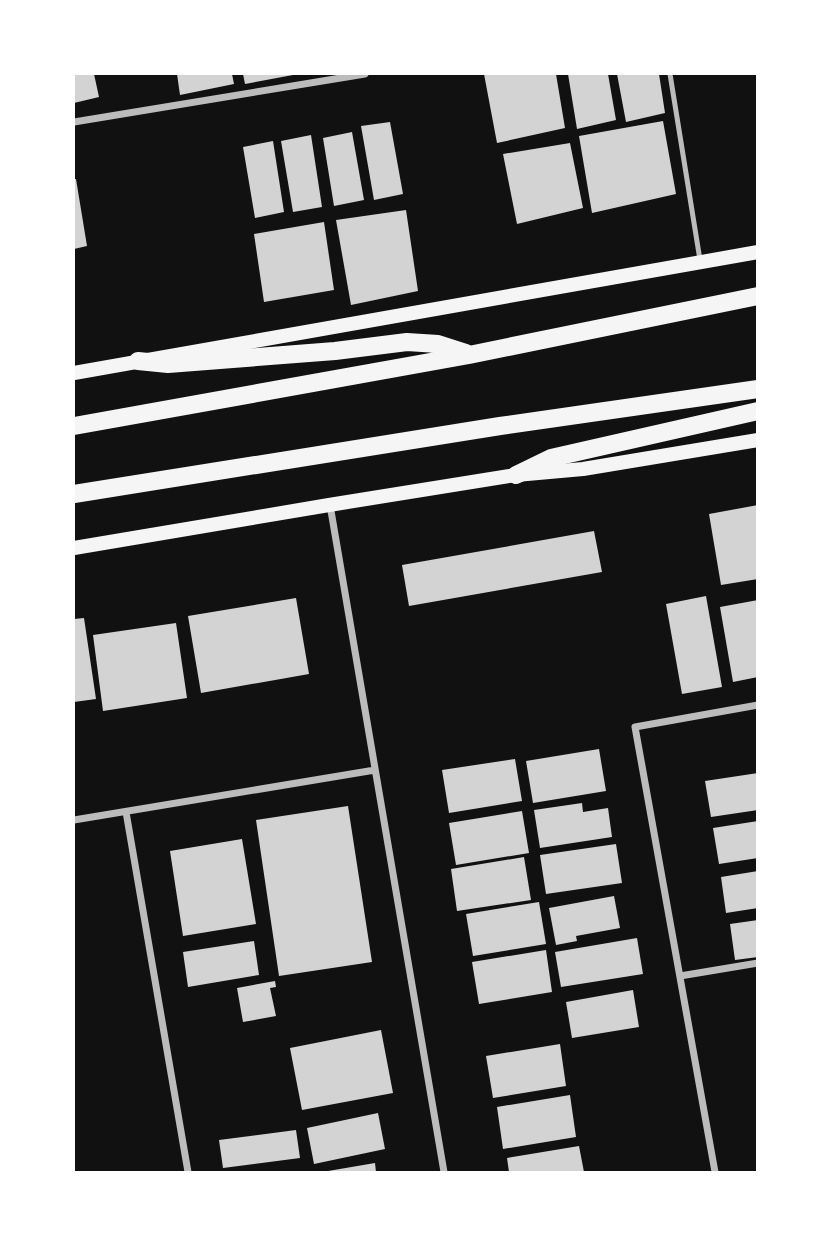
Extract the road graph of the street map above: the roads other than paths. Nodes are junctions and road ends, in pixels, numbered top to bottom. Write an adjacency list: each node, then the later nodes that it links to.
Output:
1 (365, 74): 3 (street)
2 (670, 74): 5 (lane)
3 (74, 122)
4 (758, 252): 5 (main road)
5 (700, 261): 8 (main road)
6 (758, 296): 7 (main road)
7 (469, 355): 8 (main road); 12 (main road)
8 (138, 361): 9 (main road)
9 (74, 373)
10 (758, 389): 15 (main road)
11 (758, 411): 14 (main road)
12 (74, 426)
13 (758, 440): 14 (main road)
14 (516, 475): 16 (main road)
15 (74, 494)
16 (330, 505): 17 (main road); 19 (street)
17 (74, 548)
18 (758, 705): 23 (street)
19 (375, 771): 20 (street); 25 (street)
20 (126, 812): 21 (street); 24 (street)
21 (74, 820)
22 (758, 963): 23 (street)
23 (680, 976): 26 (street)
24 (188, 1172)
25 (444, 1172)
26 (715, 1172)

